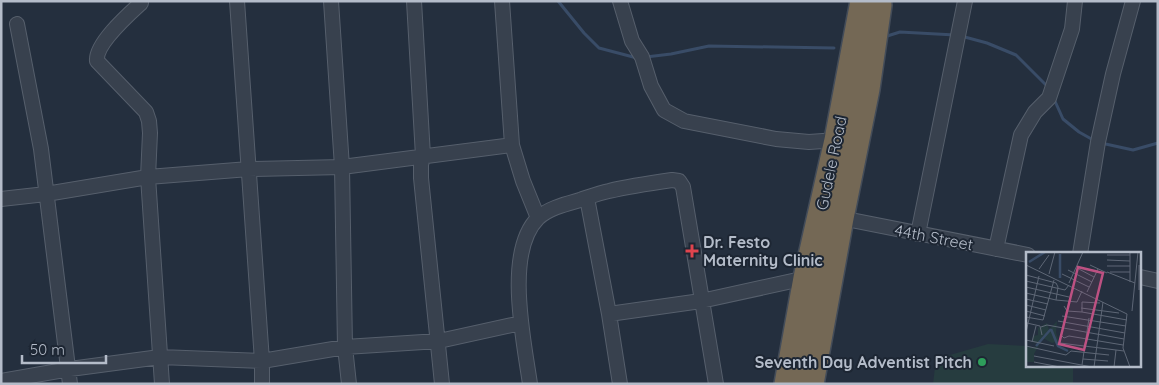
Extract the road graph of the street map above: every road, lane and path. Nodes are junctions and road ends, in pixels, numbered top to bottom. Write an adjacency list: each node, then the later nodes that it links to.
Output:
1 (238, 1): 17 (street)
2 (331, 1): 16 (street)
3 (414, 1): 15 (street)
4 (502, 1): 14 (street)
5 (620, 1): 13 (street)
6 (863, 1): 13 (highway, Gudele Road)
7 (880, 1): 23 (highway, Gudele Road)
8 (965, 1): 24 (street)
9 (1075, 1): 25 (street)
10 (1133, 1): 26 (street)
11 (141, 3): 18 (street)
12 (17, 24): 19 (street)
13 (837, 140): 29 (highway, Gudele Road)
14 (512, 145): 15 (street); 22 (street)
15 (423, 156): 16 (street); 34 (street)
16 (342, 167): 17 (street); 35 (street)
17 (249, 169): 18 (street); 37 (street)
18 (148, 177): 19 (street); 36 (street)
19 (46, 194): 21 (street); 38 (street)
20 (587, 198): 22 (street); 31 (street); 32 (street)
21 (1, 199)
22 (538, 218): 33 (street)
23 (841, 218): 24 (street, 44th Street); 49 (highway, Gudele Road)
24 (918, 234): 25 (street, 44th Street)
25 (996, 249): 27 (street, 44th Street)
26 (1080, 252)
27 (1026, 255)
28 (1142, 277): 30 (street)
29 (806, 278): 31 (street); 48 (highway, Gudele Road)
30 (1158, 281)
31 (701, 301): 32 (street); 47 (street)
32 (609, 314): 46 (street)
33 (521, 324): 34 (street); 45 (street)
34 (439, 341): 35 (street); 44 (street)
35 (345, 347): 37 (street); 43 (street)
36 (160, 357): 37 (street); 38 (street); 41 (street)
37 (262, 361): 42 (street)
38 (70, 369): 39 (street); 40 (street)
39 (1, 381)
40 (70, 384)
41 (162, 384)
42 (262, 384)
43 (349, 384)
44 (442, 384)
45 (530, 384)
46 (620, 384)
47 (716, 384)
48 (787, 384)
49 (811, 384)

